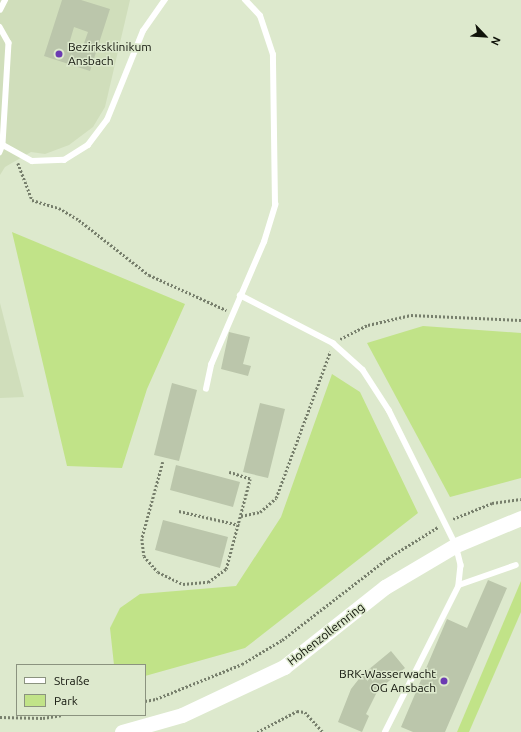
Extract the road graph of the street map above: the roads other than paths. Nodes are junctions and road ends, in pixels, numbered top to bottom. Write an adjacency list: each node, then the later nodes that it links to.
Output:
1 (4, 0): 4 (lane)
2 (165, 0): 6 (lane)
3 (245, 0): 8 (lane)
4 (0, 10)
5 (0, 27): 6 (lane)
6 (3, 145): 7 (lane)
7 (0, 152)
8 (240, 296): 9 (lane); 11 (lane)
9 (206, 389)
10 (521, 518): 11 (main road, Hohenzollernring)
11 (456, 545): 13 (lane); 14 (main road, Hohenzollernring)
12 (516, 565): 13 (lane)
13 (459, 585): 15 (lane)
14 (122, 732)
15 (385, 732)

